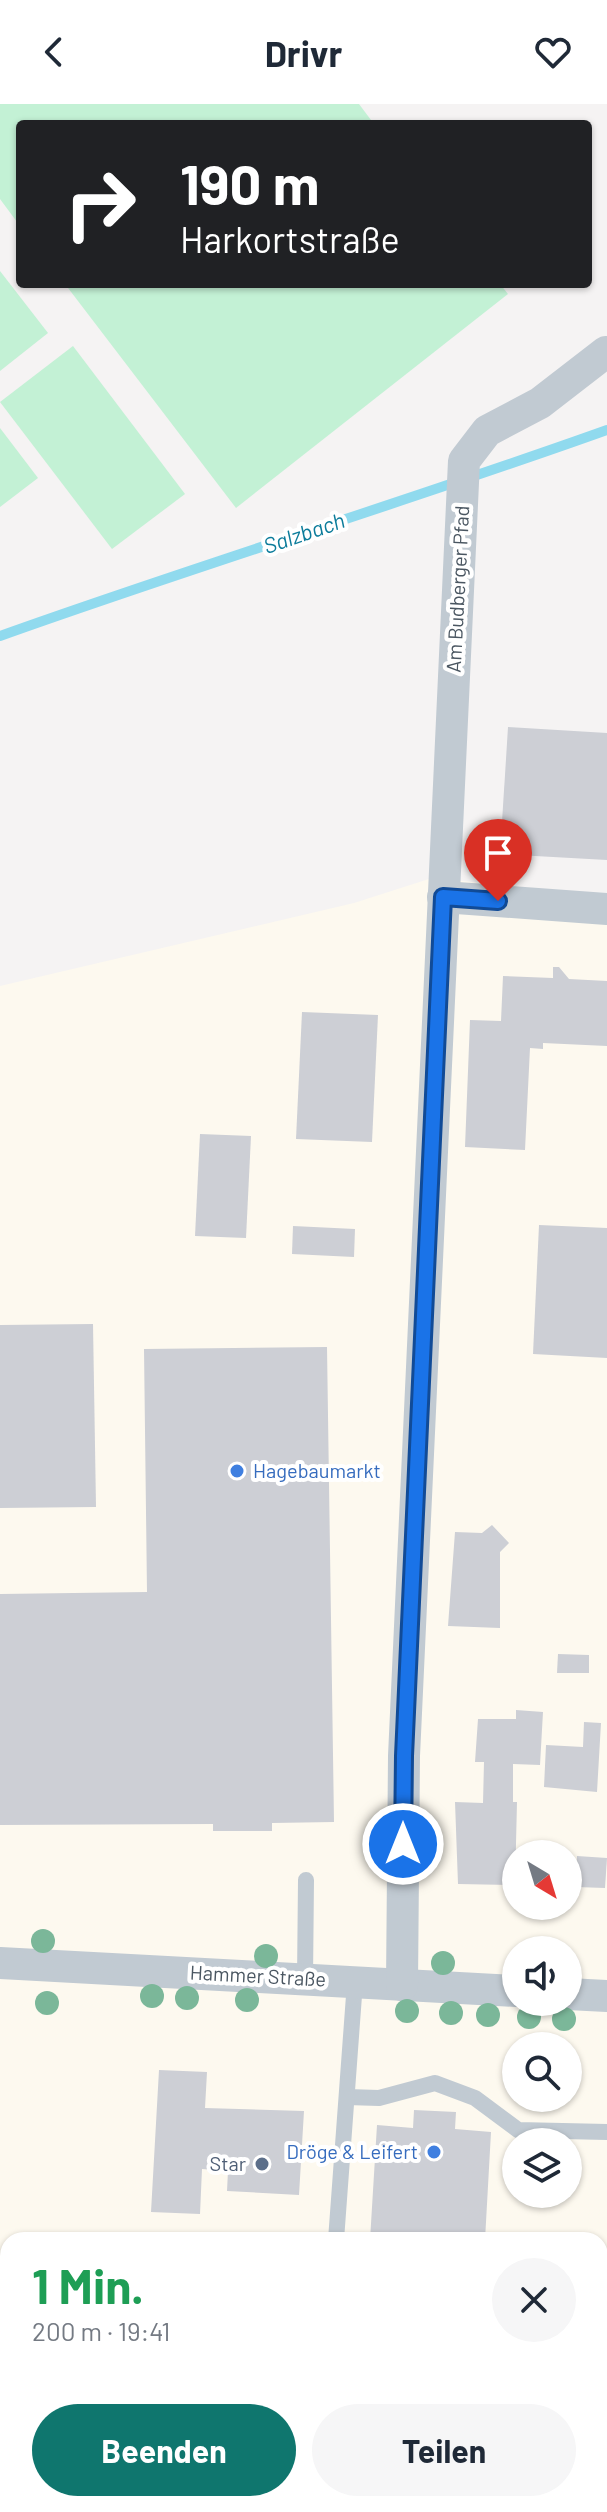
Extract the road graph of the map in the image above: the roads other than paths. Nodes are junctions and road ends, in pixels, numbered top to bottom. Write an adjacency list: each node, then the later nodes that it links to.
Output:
1 (606, 352): 2 (street, Am Budberger Pfad)
2 (443, 897): 3 (street); 8 (street, Am Budberger Pfad)
3 (607, 909)
4 (306, 1880): 6 (lane)
5 (0, 1963): 6 (street, Hammer Straße)
6 (305, 1979): 7 (street, Hammer Straße)
7 (355, 1982): 8 (street, Hammer Straße); 12 (lane)
8 (402, 1985): 9 (street, Hammer Straße)
9 (502, 1990)
10 (582, 1995): 11 (street)
11 (607, 1996)
12 (347, 2097): 13 (lane); 14 (lane)
13 (607, 2132)
14 (337, 2232)

